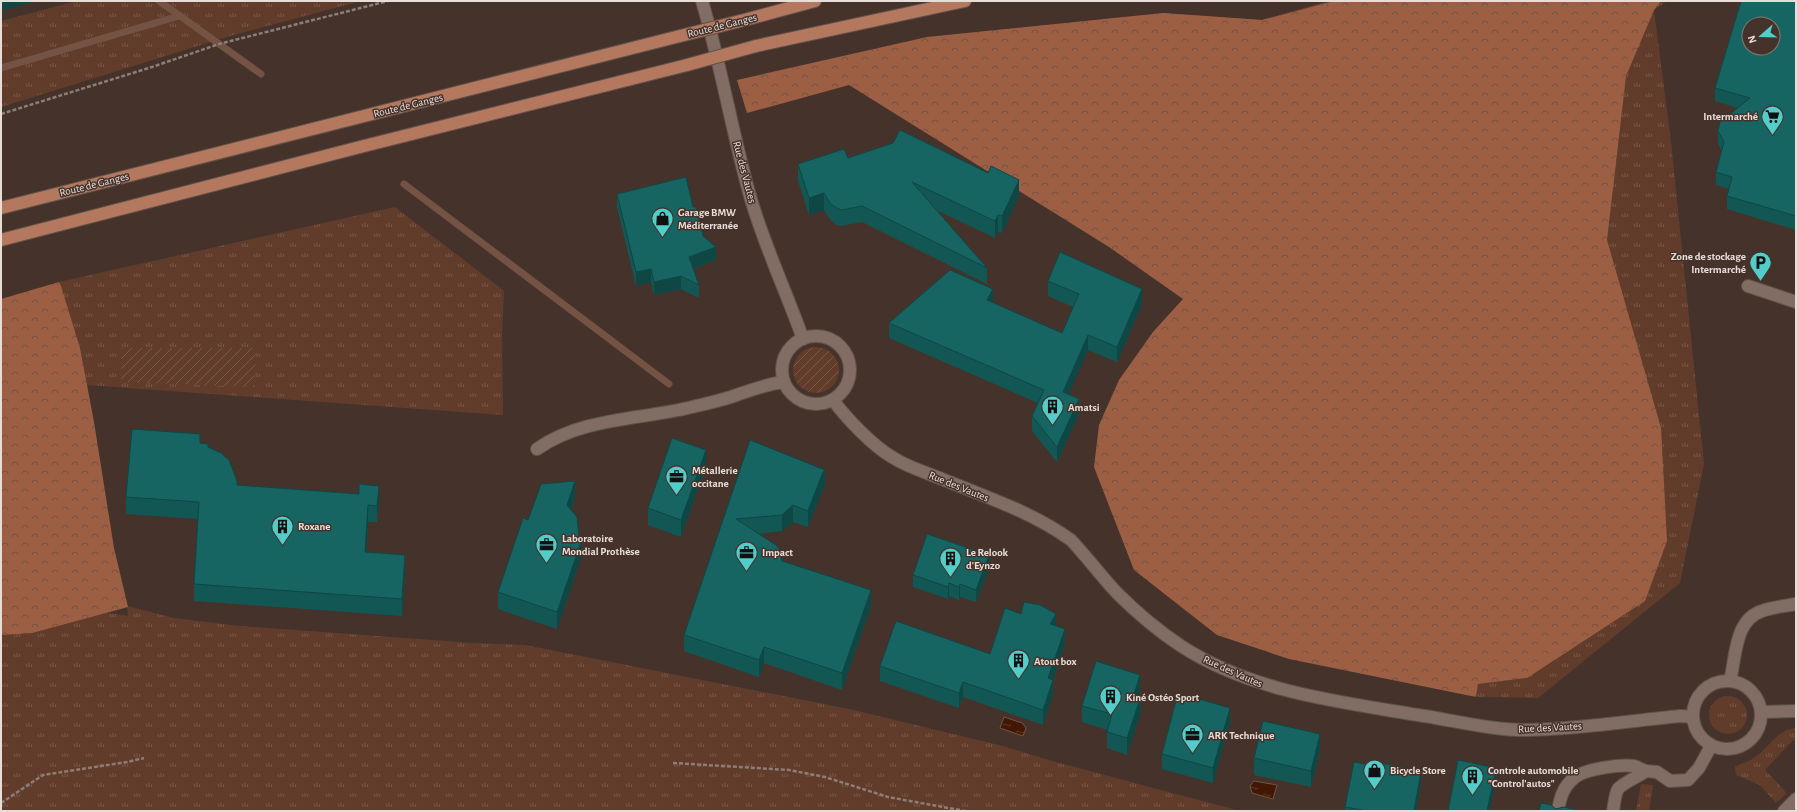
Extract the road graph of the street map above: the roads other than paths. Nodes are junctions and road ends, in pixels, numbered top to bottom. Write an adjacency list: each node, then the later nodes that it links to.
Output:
1 (702, 1): 8 (street, Rue des Vautes)
2 (815, 1): 4 (main road, Route de Ganges, bridge)
3 (965, 1): 5 (main road, bridge)
4 (1, 208)
5 (1, 240)
6 (1748, 286): 7 (street)
7 (1796, 302)
8 (803, 339): 9 (street); 10 (street)
9 (784, 382): 10 (street); 11 (street)
10 (833, 400): 16 (street, Rue des Vautes)
11 (537, 449)
12 (1796, 604): 13 (street)
13 (1730, 681): 15 (street); 16 (street)
14 (1796, 710): 15 (street)
15 (1762, 712): 17 (street)
16 (1693, 717): 17 (street)
17 (1711, 746): 18 (street)
18 (1646, 772): 20 (street); 21 (street)
19 (1796, 799): 22 (street)
20 (1558, 811)
21 (1613, 811)
22 (1784, 811)

